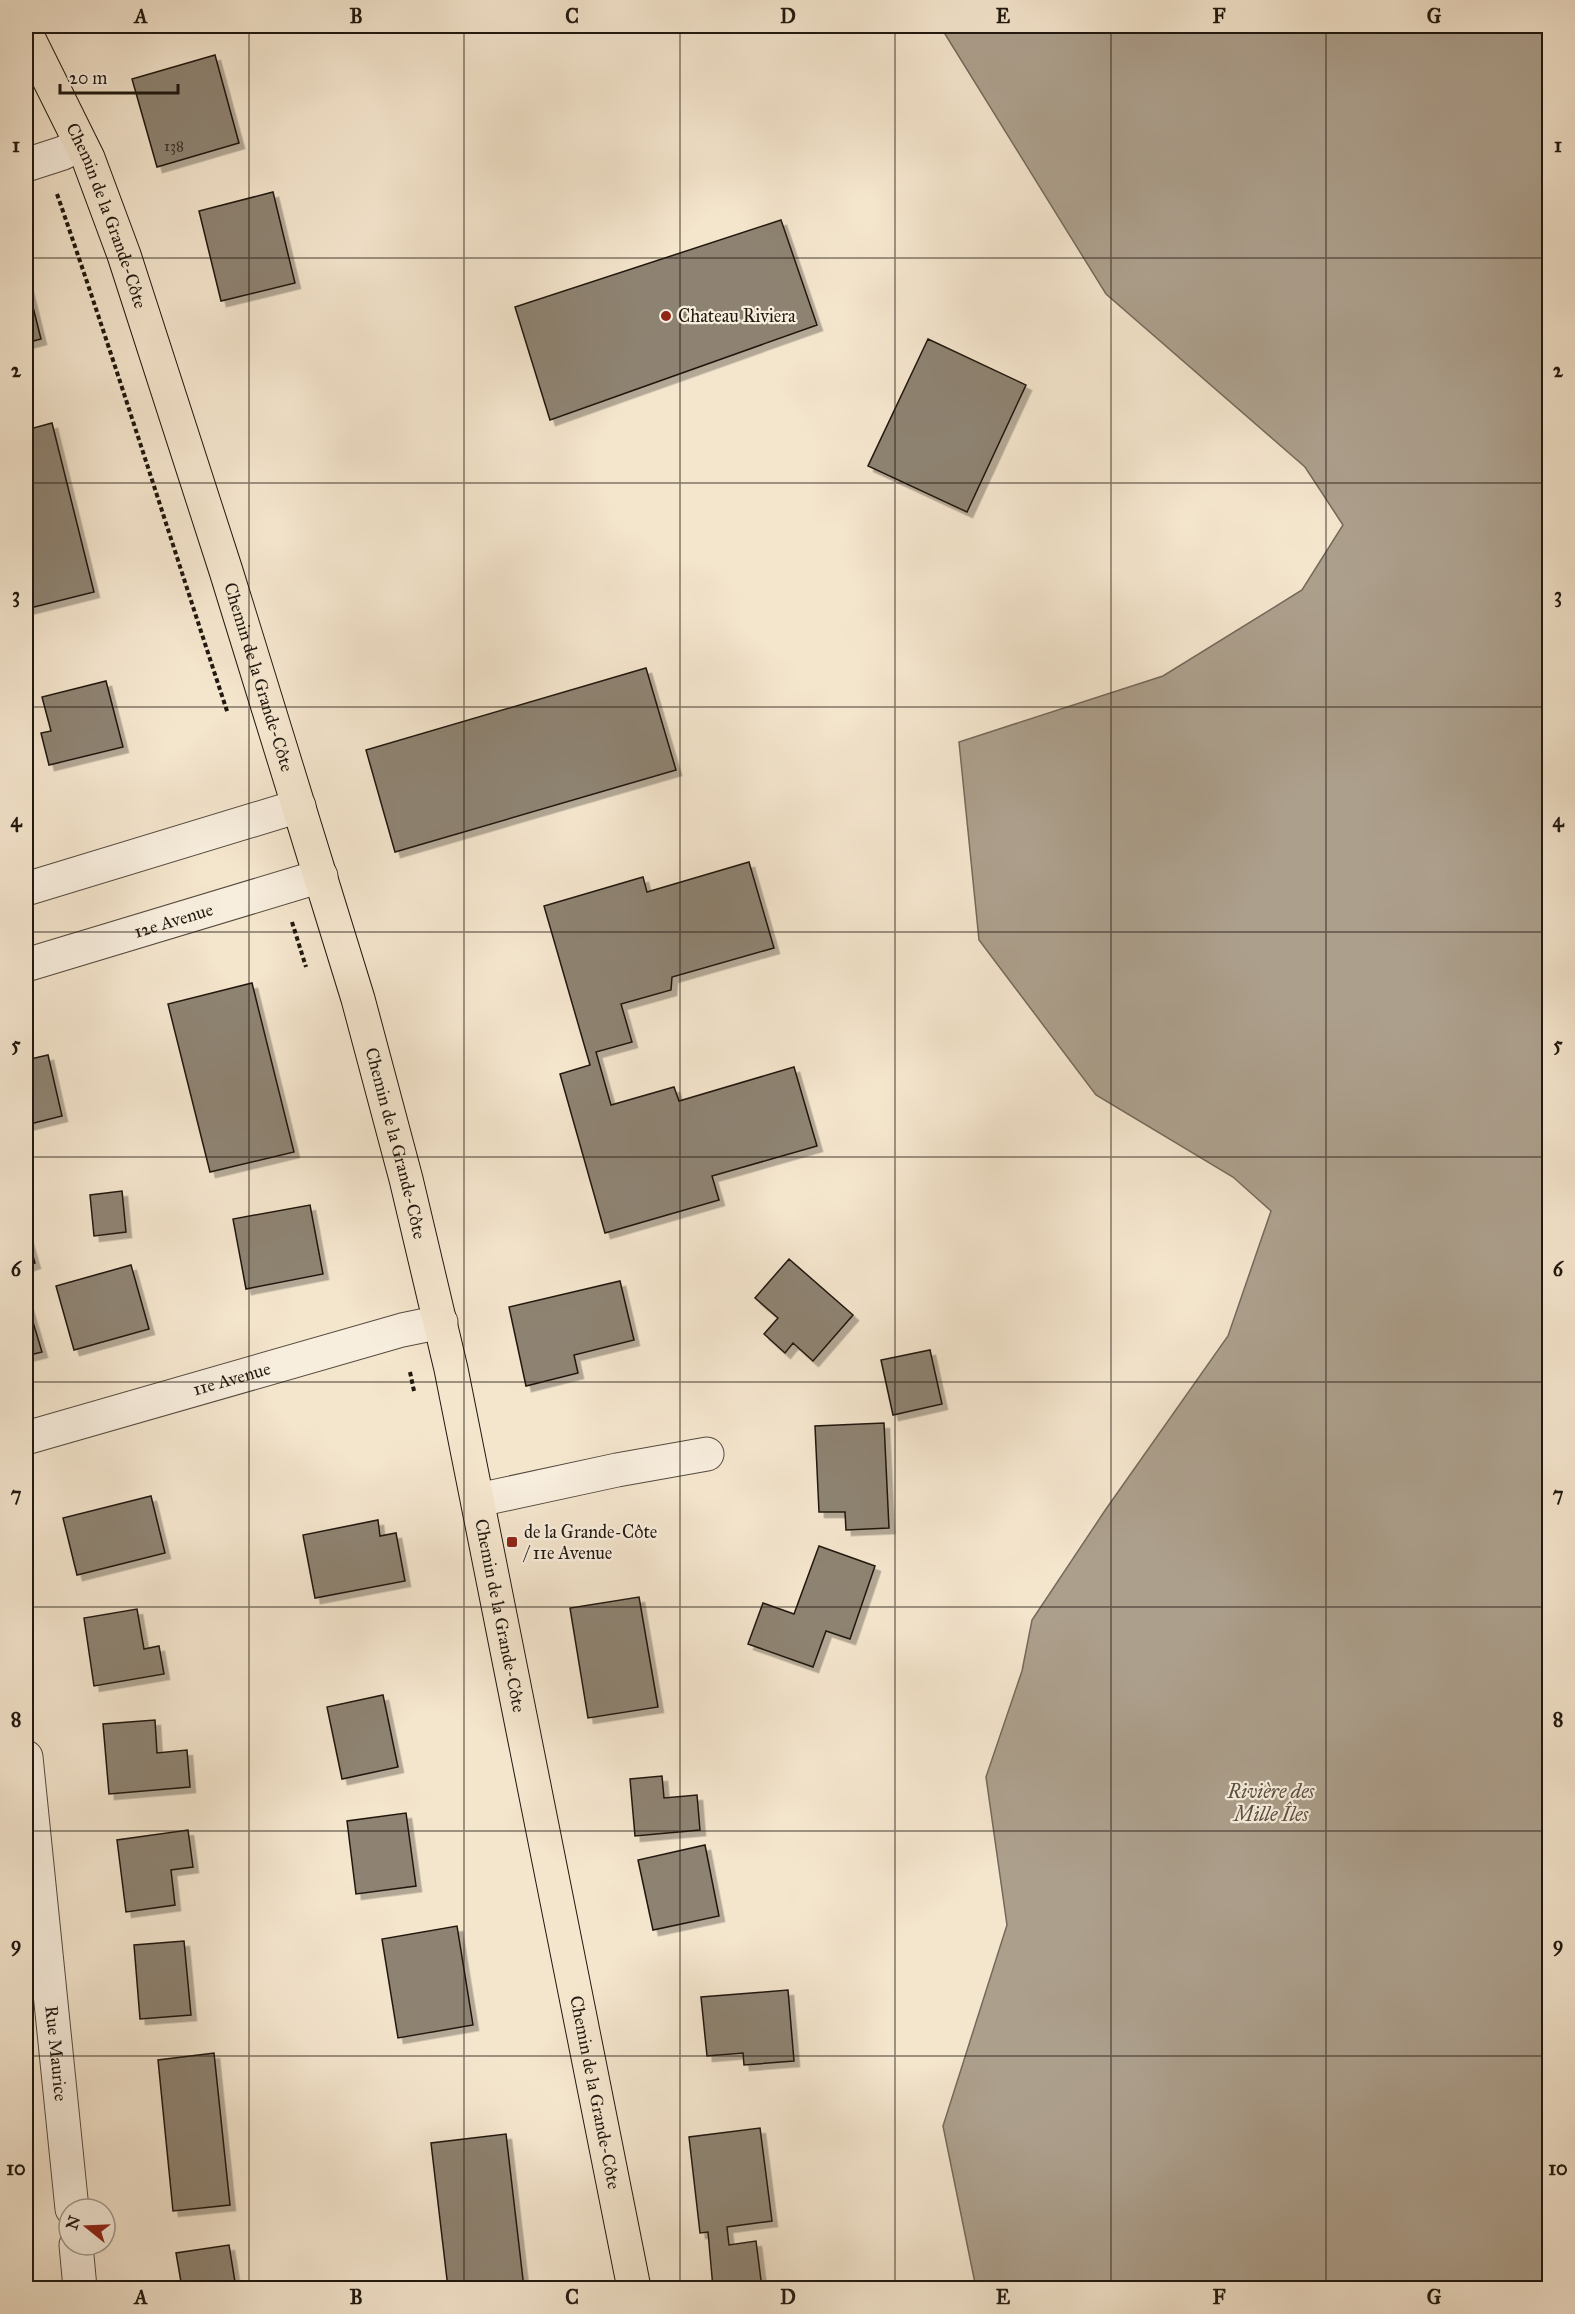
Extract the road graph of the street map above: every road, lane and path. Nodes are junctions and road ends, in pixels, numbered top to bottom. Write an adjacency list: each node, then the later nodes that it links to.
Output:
1 (26, 33): 2 (main road, Chemin de la Grande-Côte)
2 (81, 144): 3 (street); 6 (main road, Chemin de la Grande-Côte)
3 (26, 165)
4 (56, 190): 5 (path, Chemin de la Grande-Côte)
5 (230, 719)
6 (299, 806): 7 (main road, Chemin de la Grande-Côte); 8 (street)
7 (321, 876): 9 (street, 12e Avenue); 10 (main road, Chemin de la Grande-Côte)
8 (26, 889)
9 (26, 966)
10 (441, 1322): 11 (street, 11e Avenue); 13 (main road, Chemin de la Grande-Côte)
11 (26, 1438)
12 (707, 1454): 13 (street)
13 (478, 1500): 18 (main road, Chemin de la Grande-Côte)
14 (26, 1757): 15 (street, Rue Maurice)
15 (71, 2197)
16 (77, 2257): 17 (street)
17 (80, 2289)
18 (634, 2289)

